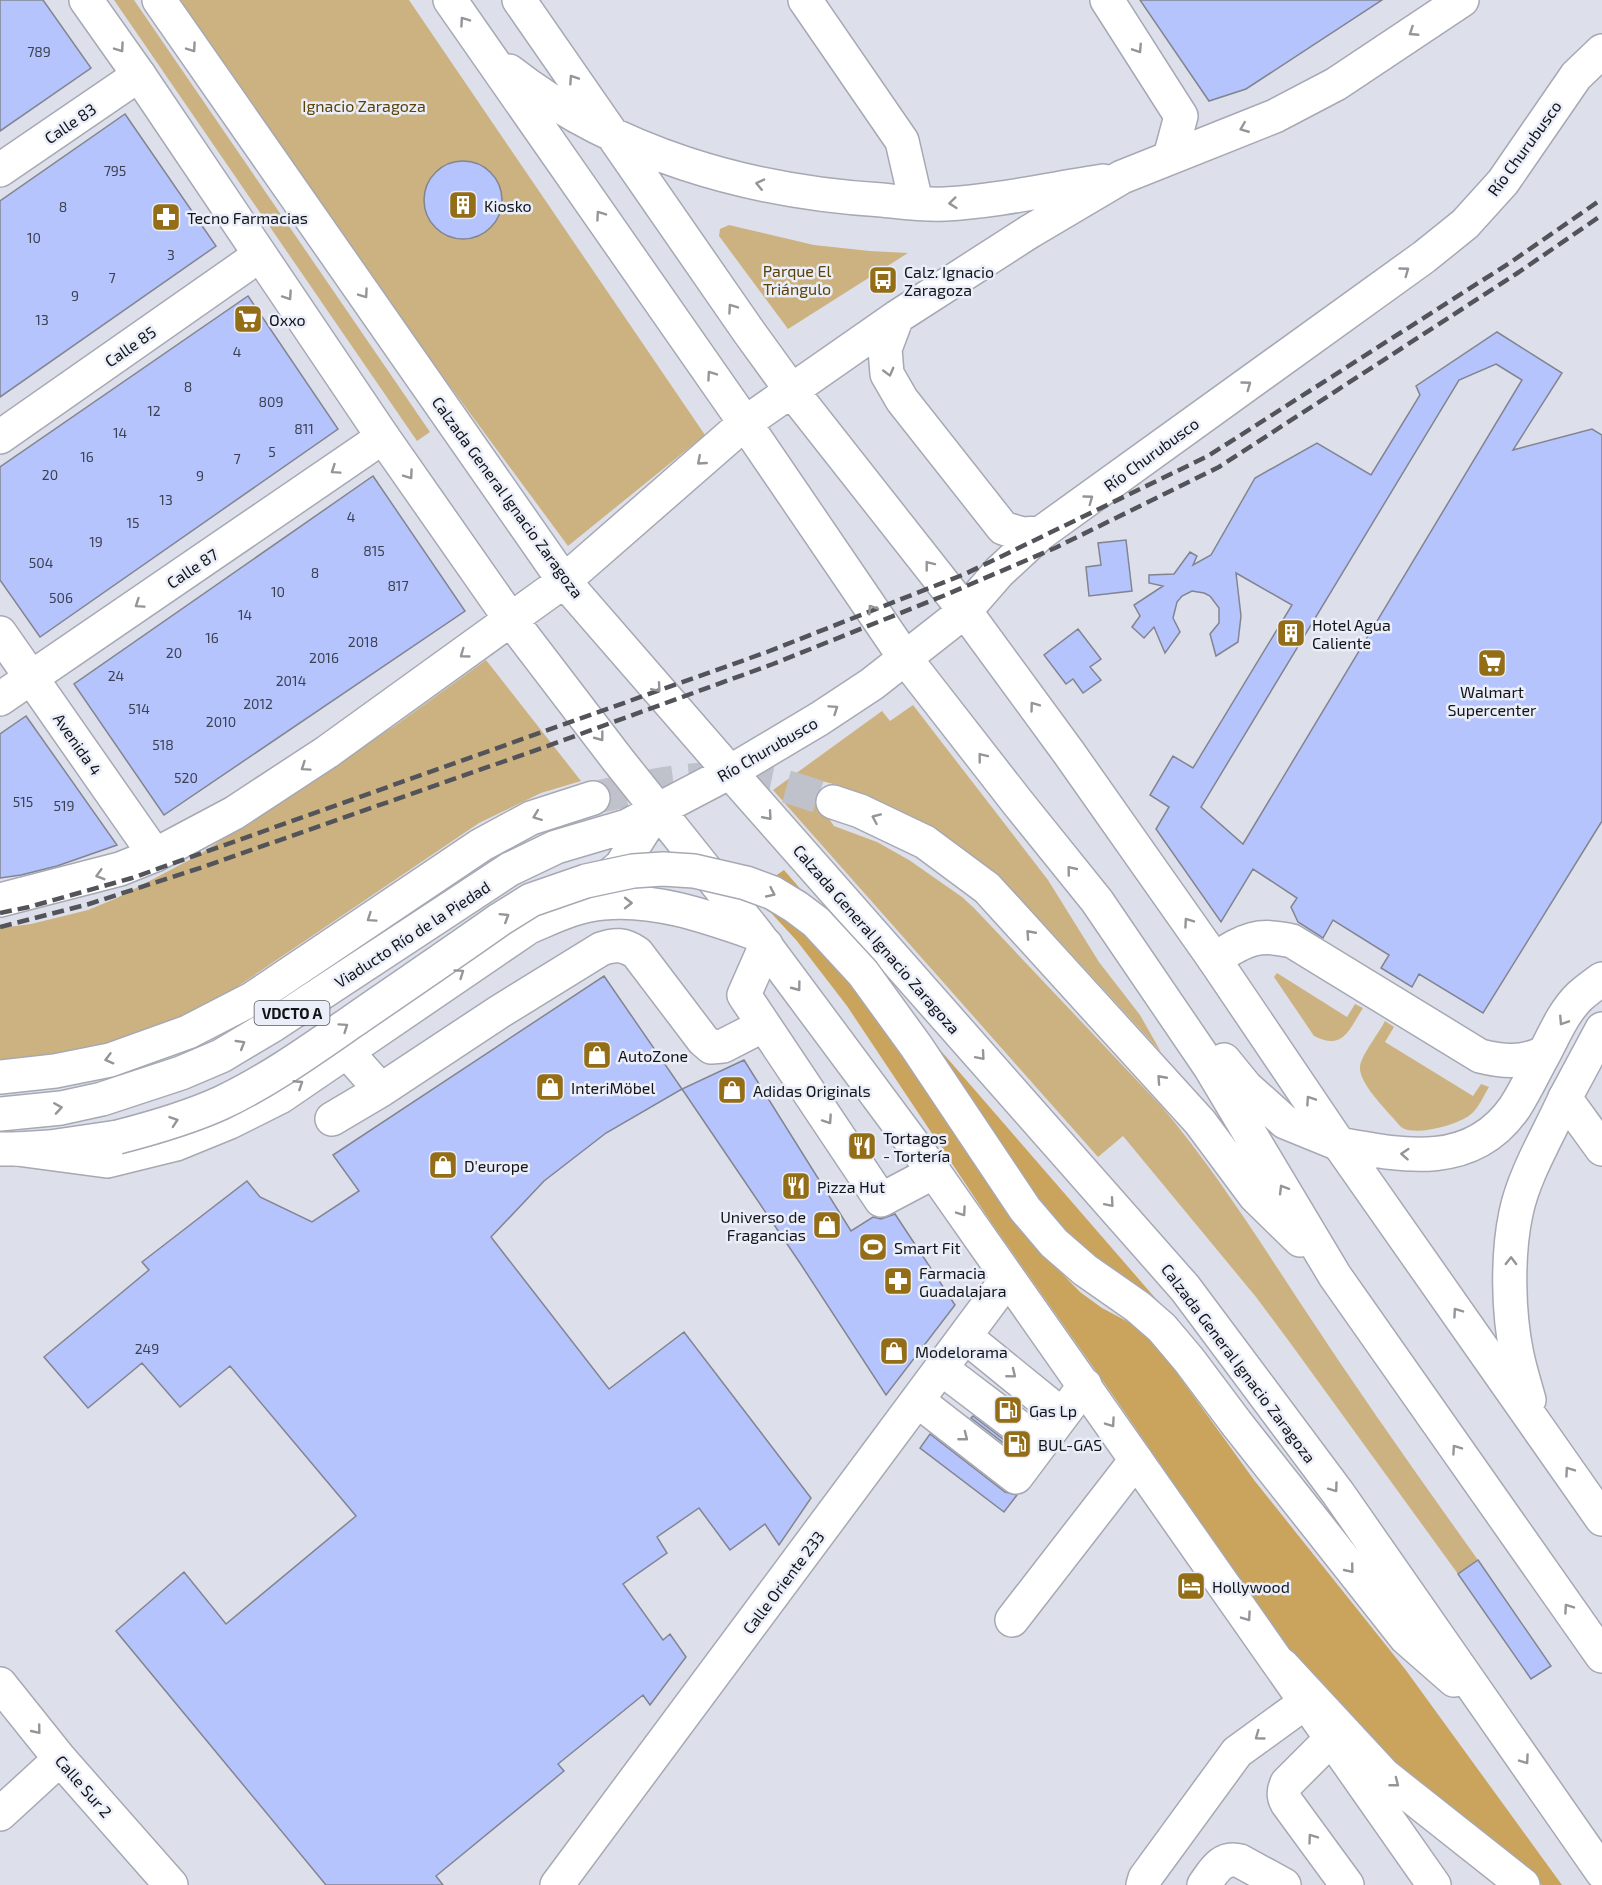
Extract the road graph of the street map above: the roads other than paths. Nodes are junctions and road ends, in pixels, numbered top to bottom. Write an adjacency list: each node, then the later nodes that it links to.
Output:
1 (86, 0): 10 (main road, one-way to 10)
2 (159, 0): 23 (main road, Calzada General Ignacio Zaragoza, one-way to 23)
3 (450, 0): 9 (main road, one-way to 3)
4 (519, 0): 11 (main road, one-way to 4)
5 (805, 0): 15 (main road)
6 (1107, 0): 12 (main road, one-way to 12)
7 (1462, 0): 12 (main road, one-way to 12)
8 (1602, 51): 22 (main road, Río Churubusco, one-way to 8)
9 (487, 53): 11 (main road); 19 (main road, one-way to 9)
10 (139, 75): 13 (main road, Calle 83); 16 (main road)
11 (610, 134): 15 (main road, one-way to 11); 18 (main road, one-way to 11)
12 (1170, 157): 14 (main road)
13 (0, 170)
14 (1122, 177): 15 (main road, one-way to 15); 17 (main road)
15 (916, 202)
16 (260, 255): 20 (main road, Calle 85); 21 (main road, one-way to 21)
17 (897, 317): 18 (main road); 22 (main road, one-way to 22)
18 (791, 390): 19 (main road); 24 (main road, one-way to 18)
19 (745, 423): 23 (main road, one-way to 23); 27 (main road, one-way to 19)
20 (0, 437)
21 (383, 437): 25 (main road, one-way to 25); 28 (main road, Calle 87, one-way to 28)
22 (1041, 533): 24 (main road, Río Churubusco)
23 (564, 581): 25 (main road); 30 (main road, Calzada General Ignacio Zaragoza, one-way to 30)
24 (965, 611): 27 (main road, Río Churubusco); 39 (main road, one-way to 24)
25 (511, 620): 33 (main road, one-way to 33); 34 (main road, one-way to 34)
26 (0, 633): 28 (main road, Avenida 4)
27 (904, 658): 30 (main road, Río Churubusco, one-way to 27); 36 (main road, one-way to 27)
28 (31, 678): 29 (main road, Calle 87); 34 (main road, Avenida 4)
29 (0, 699)
30 (730, 772): 33 (main road, Río Churubusco); 70 (main road, Calzada General Ignacio Zaragoza, one-way to 70)
31 (593, 798): 45 (main road, one-way to 45)
32 (833, 802): 54 (main road, one-way to 32)
33 (657, 809): 37 (main road); 38 (main road); 48 (main road, Viaducto Río de la Piedad / VDCTO A, one-way to 33)
34 (155, 855): 35 (main road, one-way to 35)
35 (0, 900)
36 (1097, 902): 50 (main road); 54 (main road, one-way to 36)
37 (570, 910): 38 (main road, one-way to 38); 43 (main road, one-way to 37)
38 (761, 939): 41 (main road); 53 (main road, one-way to 53)
39 (1214, 959): 44 (main road); 50 (main road, one-way to 39)
40 (1602, 979): 44 (main road, one-way to 44)
41 (764, 1025): 46 (main road); 53 (main road, one-way to 53)
42 (1602, 1029): 47 (main road)
43 (347, 1052): 46 (main road); 52 (main road, one-way to 43)
44 (1544, 1053): 50 (main road, one-way to 50)
45 (0, 1077)
46 (381, 1090): 49 (main road)
47 (1565, 1098): 51 (main road); 61 (main road, one-way to 47)
48 (0, 1114)
49 (332, 1119)
50 (1339, 1144): 61 (main road, one-way to 50)
51 (1602, 1149)
52 (6, 1153): 70 (main road, one-way to 70, bridge)
53 (934, 1172): 55 (main road, one-way to 55)
54 (1335, 1276): 66 (main road, one-way to 54)
55 (1008, 1278): 56 (main road, Calle Oriente 233); 58 (main road)
56 (966, 1337): 57 (main road, Calle Oriente 233); 60 (main road, one-way to 60)
57 (942, 1369): 59 (main road, Calle Oriente 233); 62 (main road)
58 (1085, 1385): 60 (main road); 63 (main road, one-way to 63)
59 (918, 1401): 62 (main road, one-way to 62); 76 (main road, Calle Oriente 233)
60 (1062, 1415): 62 (main road)
61 (1535, 1422): 64 (main road, one-way to 61)
62 (1041, 1444)
63 (1136, 1460): 65 (main road); 67 (main road, one-way to 67)
64 (1602, 1520)
65 (1012, 1620)
66 (1602, 1656)
67 (1282, 1665): 69 (main road); 82 (main road, one-way to 82)
68 (0, 1684): 72 (main road, Calle Sur 2, one-way to 72)
69 (1306, 1702): 71 (main road); 77 (main road, one-way to 77)
70 (1492, 1712): 74 (main road, Calzada General Ignacio Zaragoza, one-way to 74)
71 (1332, 1738): 80 (main road, one-way to 71); 81 (main road)
72 (60, 1759): 73 (main road); 75 (main road, Calle Sur 2)
73 (0, 1814)
74 (1602, 1872)
75 (171, 1885)
76 (557, 1885)
77 (1143, 1885)
78 (1204, 1885): 79 (main road)
79 (1284, 1885)
80 (1347, 1885)
81 (1434, 1885)
82 (1523, 1885)

